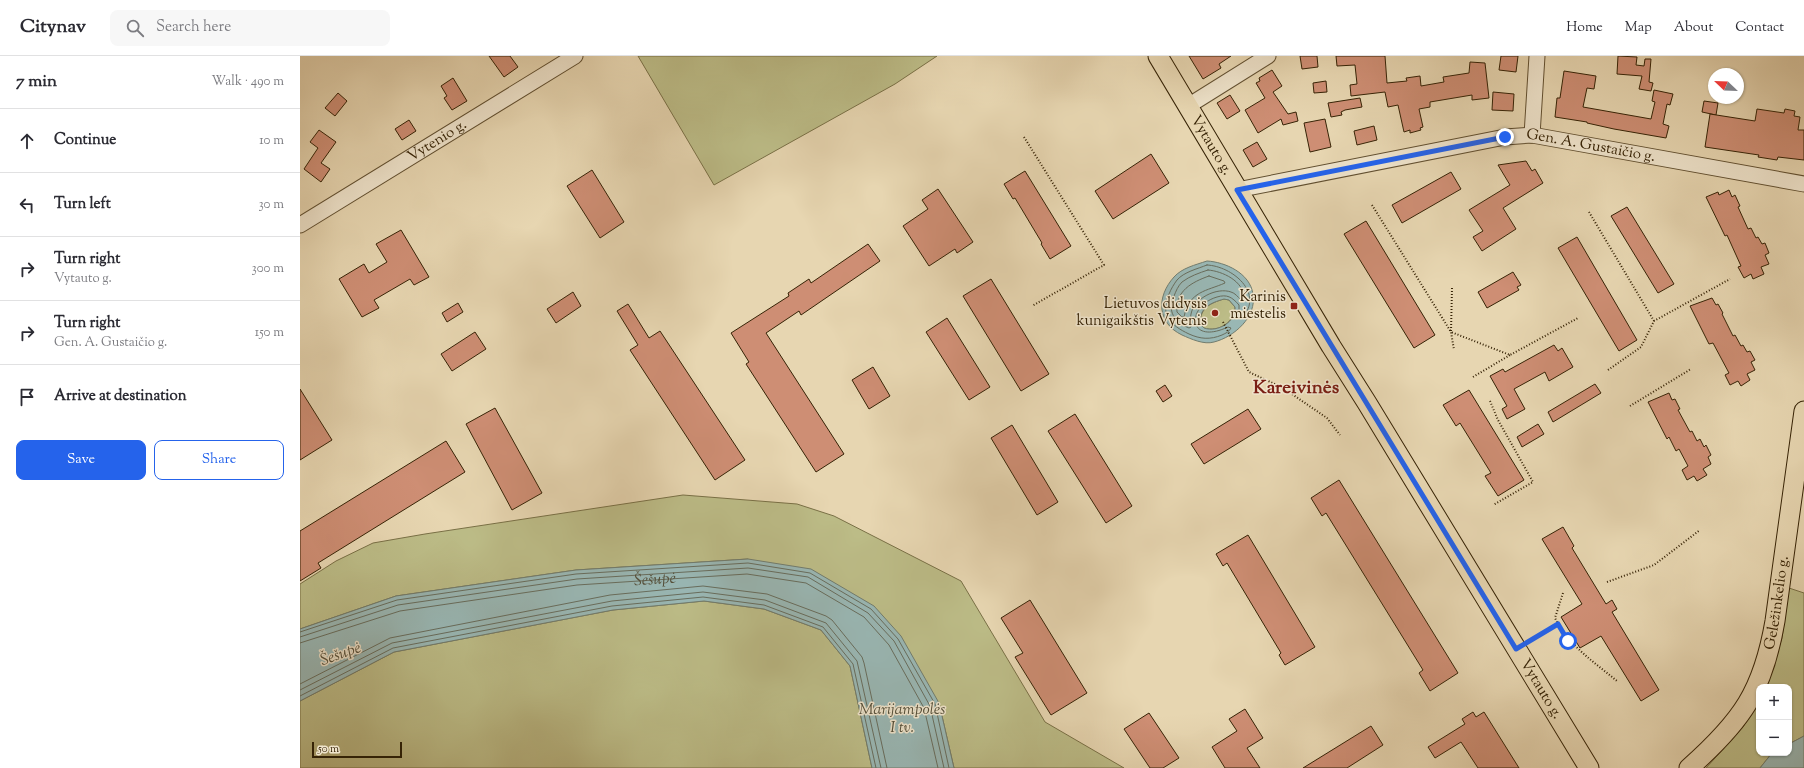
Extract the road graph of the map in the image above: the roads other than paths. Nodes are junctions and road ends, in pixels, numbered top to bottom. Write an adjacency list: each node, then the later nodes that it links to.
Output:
1 (575, 56): 9 (street, Vytenio g.)
2 (1158, 56): 5 (main road, Vytauto g.)
3 (1268, 56): 5 (street)
4 (1537, 56): 6 (street)
5 (1188, 106): 8 (main road, Vytauto g.)
6 (1532, 134): 7 (street, Gen. A. Gustaičio g.); 8 (street, Gen. A. Gustaičio g.)
7 (1804, 184)
8 (1237, 190): 11 (main road, Vytauto g.)
9 (300, 225)
10 (1804, 411): 12 (main road, Geležinkelio g.)
11 (1588, 768)
12 (1689, 768)

